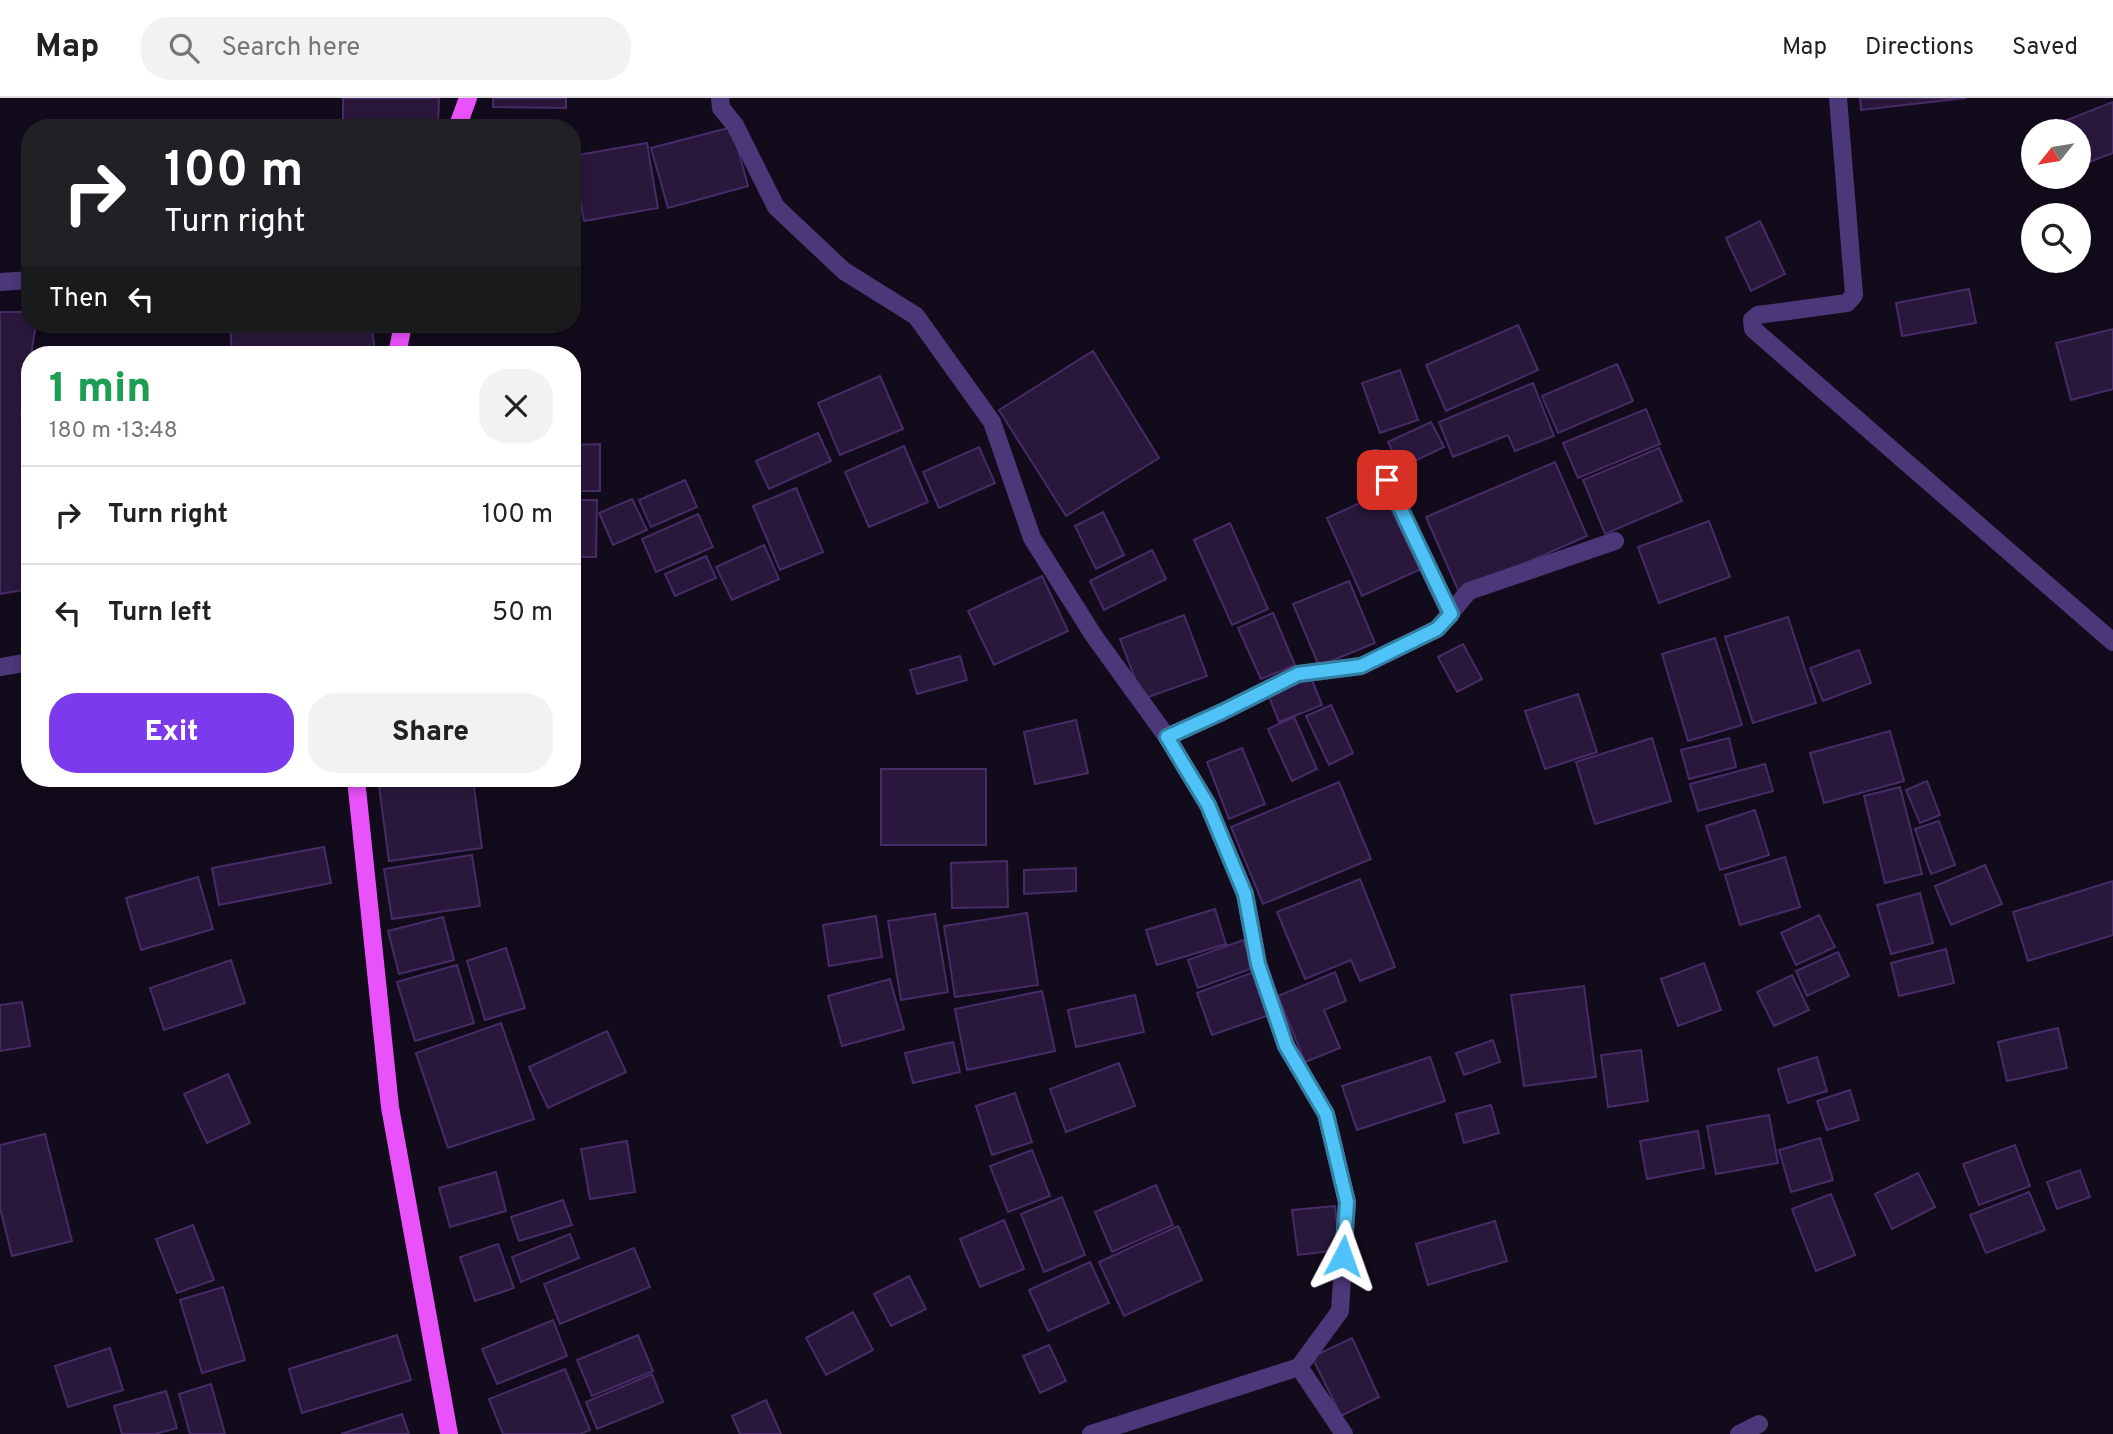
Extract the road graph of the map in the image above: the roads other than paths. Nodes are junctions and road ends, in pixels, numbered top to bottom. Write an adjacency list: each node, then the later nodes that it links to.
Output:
1 (468, 98): 4 (main road)
2 (720, 98): 13 (street)
3 (1838, 98): 10 (street)
4 (460, 119)
5 (21, 281): 6 (street)
6 (0, 282)
7 (1376, 458): 9 (street)
8 (1615, 541): 9 (street)
9 (1451, 614): 13 (street)
10 (2113, 642)
11 (21, 664): 12 (street)
12 (0, 667)
13 (1167, 737): 15 (street)
14 (357, 787): 17 (main road)
15 (1299, 1367): 18 (street); 19 (street)
16 (1759, 1424): 20 (street)
17 (449, 1434)
18 (1091, 1434)
19 (1344, 1434)
20 (1739, 1434)

